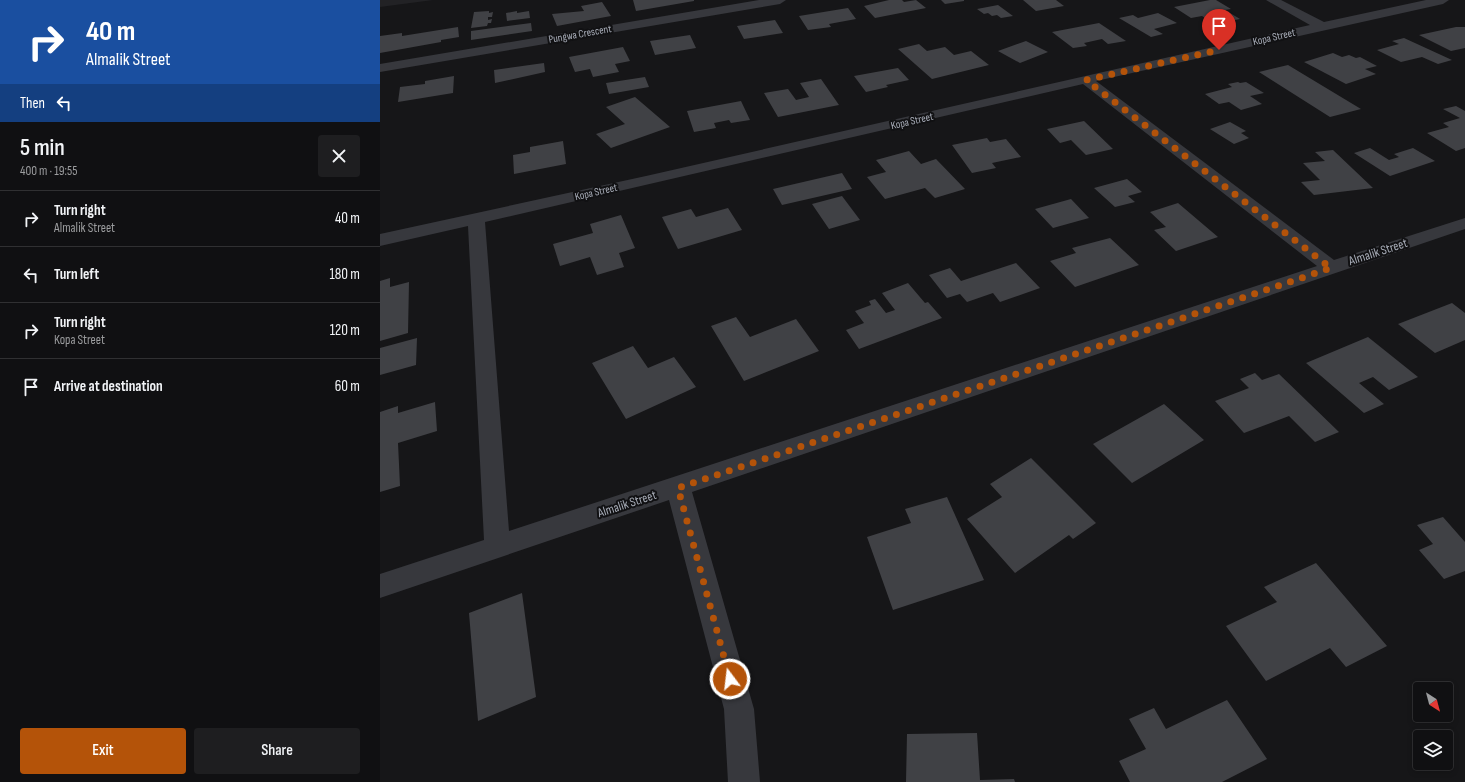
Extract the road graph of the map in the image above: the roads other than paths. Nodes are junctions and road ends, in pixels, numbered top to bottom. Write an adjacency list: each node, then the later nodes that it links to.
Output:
1 (780, 0): 5 (street, Pungwa Crescent)
2 (1272, 0): 4 (street)
3 (1443, 0): 4 (street, Kopa Street)
4 (1322, 26): 6 (street, Kopa Street)
5 (380, 68)
6 (1086, 80): 7 (street, Kopa Street); 10 (street)
7 (476, 219): 9 (street, Kopa Street); 12 (street)
8 (1465, 223): 10 (street, Almalik Street)
9 (380, 240)
10 (1331, 268): 11 (street, Almalik Street)
11 (678, 488): 12 (street, Almalik Street); 14 (street)
12 (497, 546): 13 (street, Almalik Street)
13 (380, 586)
14 (744, 782)

